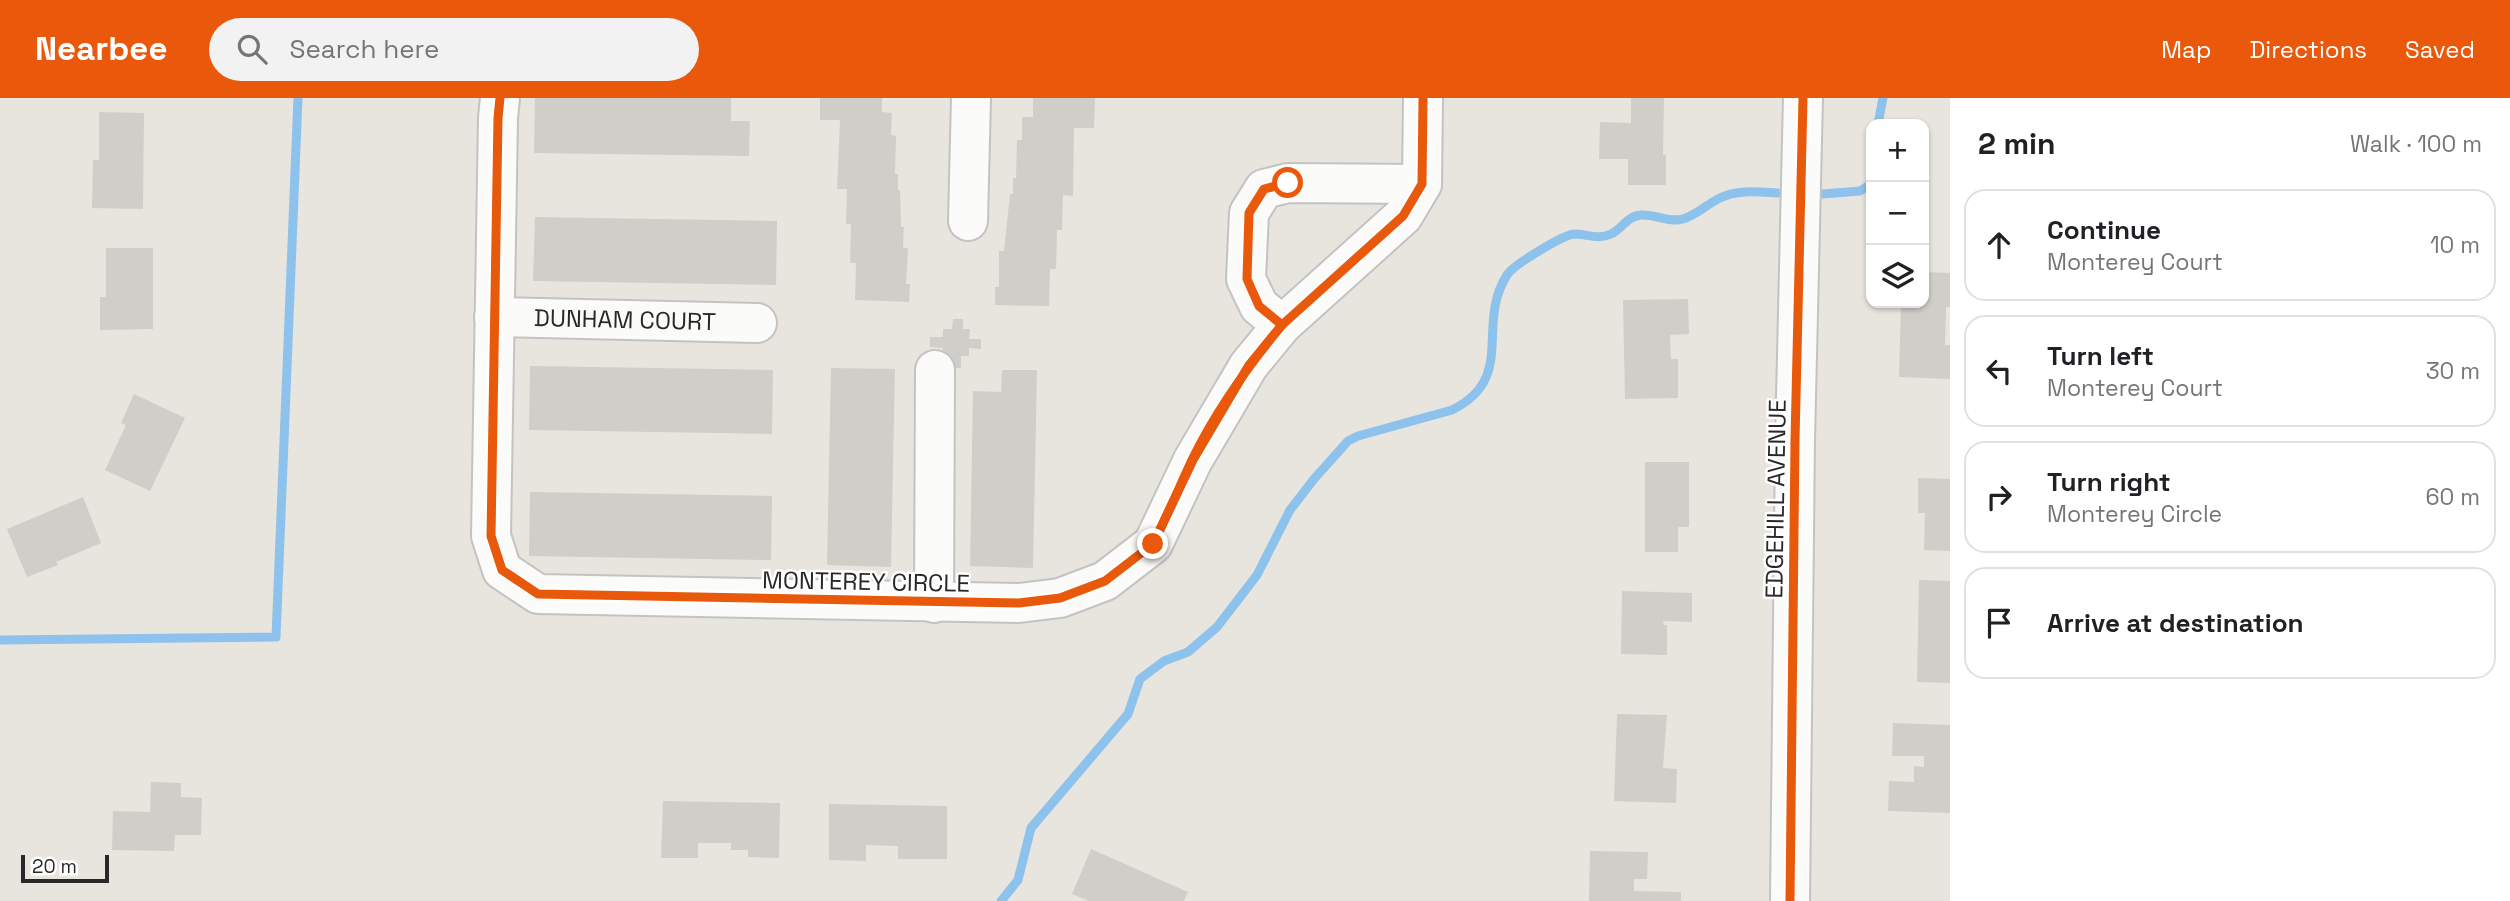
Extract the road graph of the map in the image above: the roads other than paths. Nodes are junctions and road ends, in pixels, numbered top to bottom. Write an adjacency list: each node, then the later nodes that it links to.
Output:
1 (500, 98): 7 (street, MONTEREY CIRCLE)
2 (971, 98): 6 (street)
3 (1423, 98): 5 (street)
4 (1803, 98): 12 (street, EDGEHILL AVENUE)
5 (1422, 184): 9 (street, MONTEREY CIRCLE); 9 (street)
6 (968, 221)
7 (494, 317): 8 (street, DUNHAM COURT); 11 (street, MONTEREY CIRCLE)
8 (757, 323)
9 (1282, 325): 11 (street, MONTEREY CIRCLE)
10 (935, 370): 11 (street)
11 (934, 603)
12 (1790, 901)

